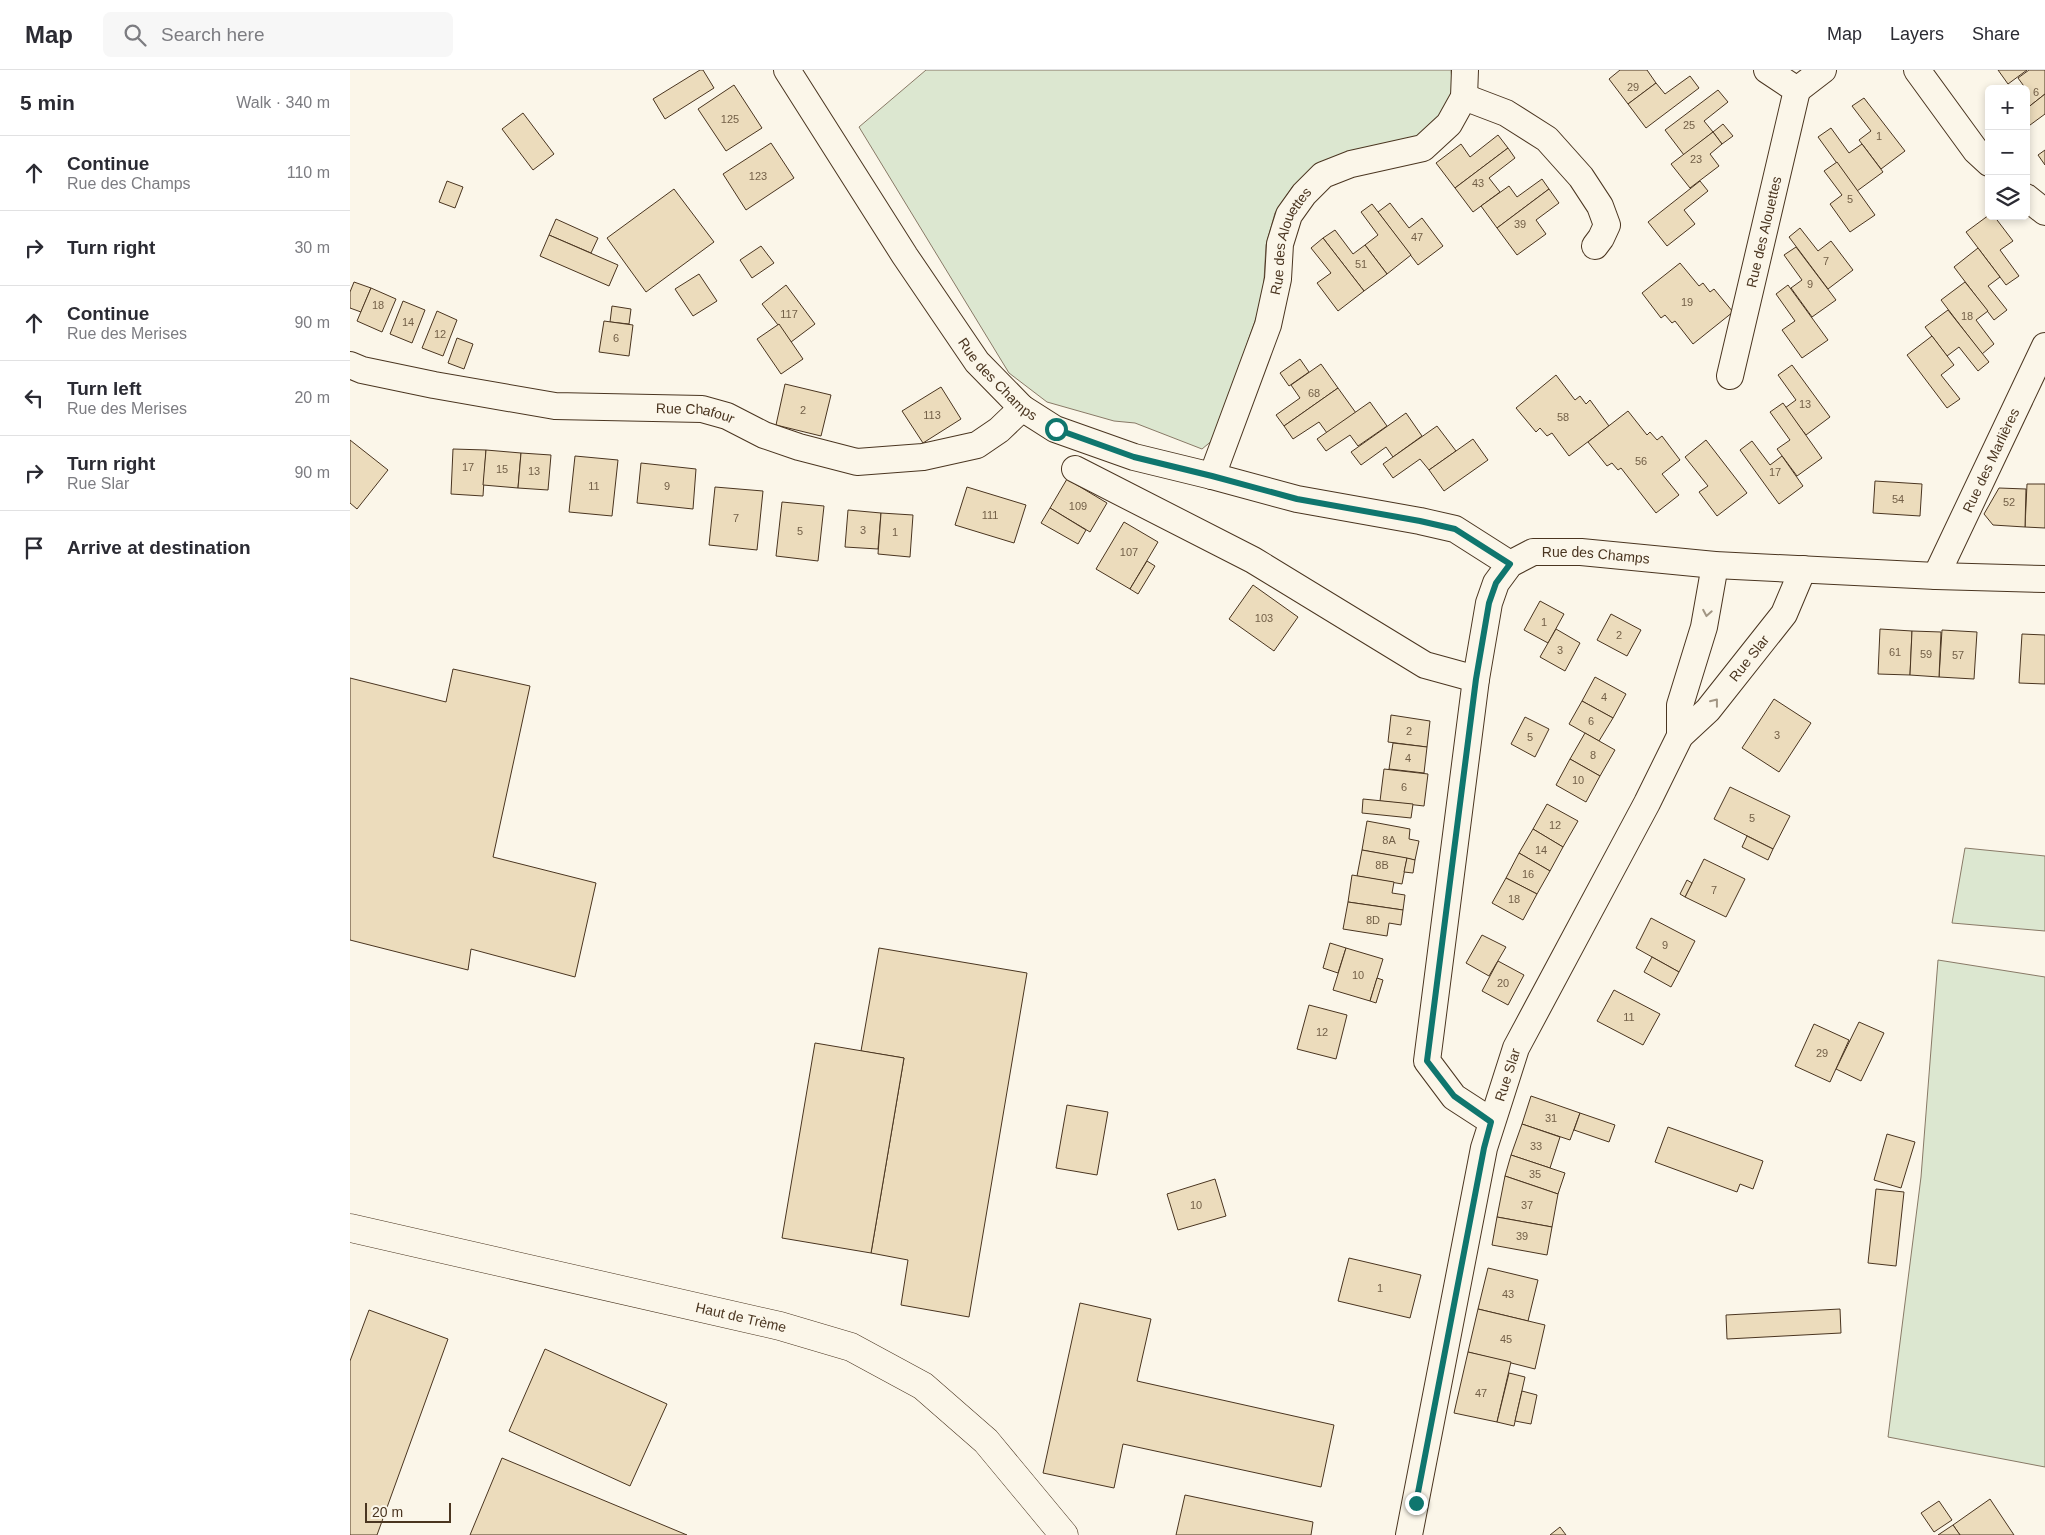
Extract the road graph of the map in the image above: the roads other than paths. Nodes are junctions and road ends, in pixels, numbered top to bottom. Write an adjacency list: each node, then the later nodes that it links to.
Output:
1 (787, 70): 15 (street, Rue des Champs)
2 (1465, 70): 7 (street, Rue des Alouettes)
3 (1767, 70): 6 (street)
4 (1822, 70): 6 (street)
5 (1917, 70): 8 (street)
6 (1797, 90): 14 (street, Rue des Alouettes)
7 (1464, 97): 11 (street); 17 (street, Rue des Alouettes)
8 (1985, 159)
9 (2030, 200): 10 (street)
10 (2045, 212)
11 (1594, 246)
12 (2045, 346): 21 (street, Rue des Marlières)
13 (350, 365): 15 (street, Rue Chafour)
14 (1730, 376)
15 (1022, 408): 17 (street, Rue des Champs)
16 (1075, 469): 23 (street)
17 (1212, 476): 18 (street, Rue des Champs)
18 (1510, 564): 19 (street, Rue des Champs); 23 (street)
19 (1715, 565): 20 (street, Rue des Champs); 24 (street, Rue Slar, one-way to 24)
20 (1803, 569): 21 (street, Rue des Champs); 24 (street, Rue Slar, one-way to 20)
21 (1936, 576): 22 (street, Rue des Champs)
22 (2045, 579)
23 (1476, 679): 25 (street)
24 (1680, 736): 25 (street, Rue Slar)
25 (1491, 1122): 28 (street, Rue Slar)
26 (350, 1228): 27 (street, Haut de Trème)
27 (1064, 1535)
28 (1409, 1535)

